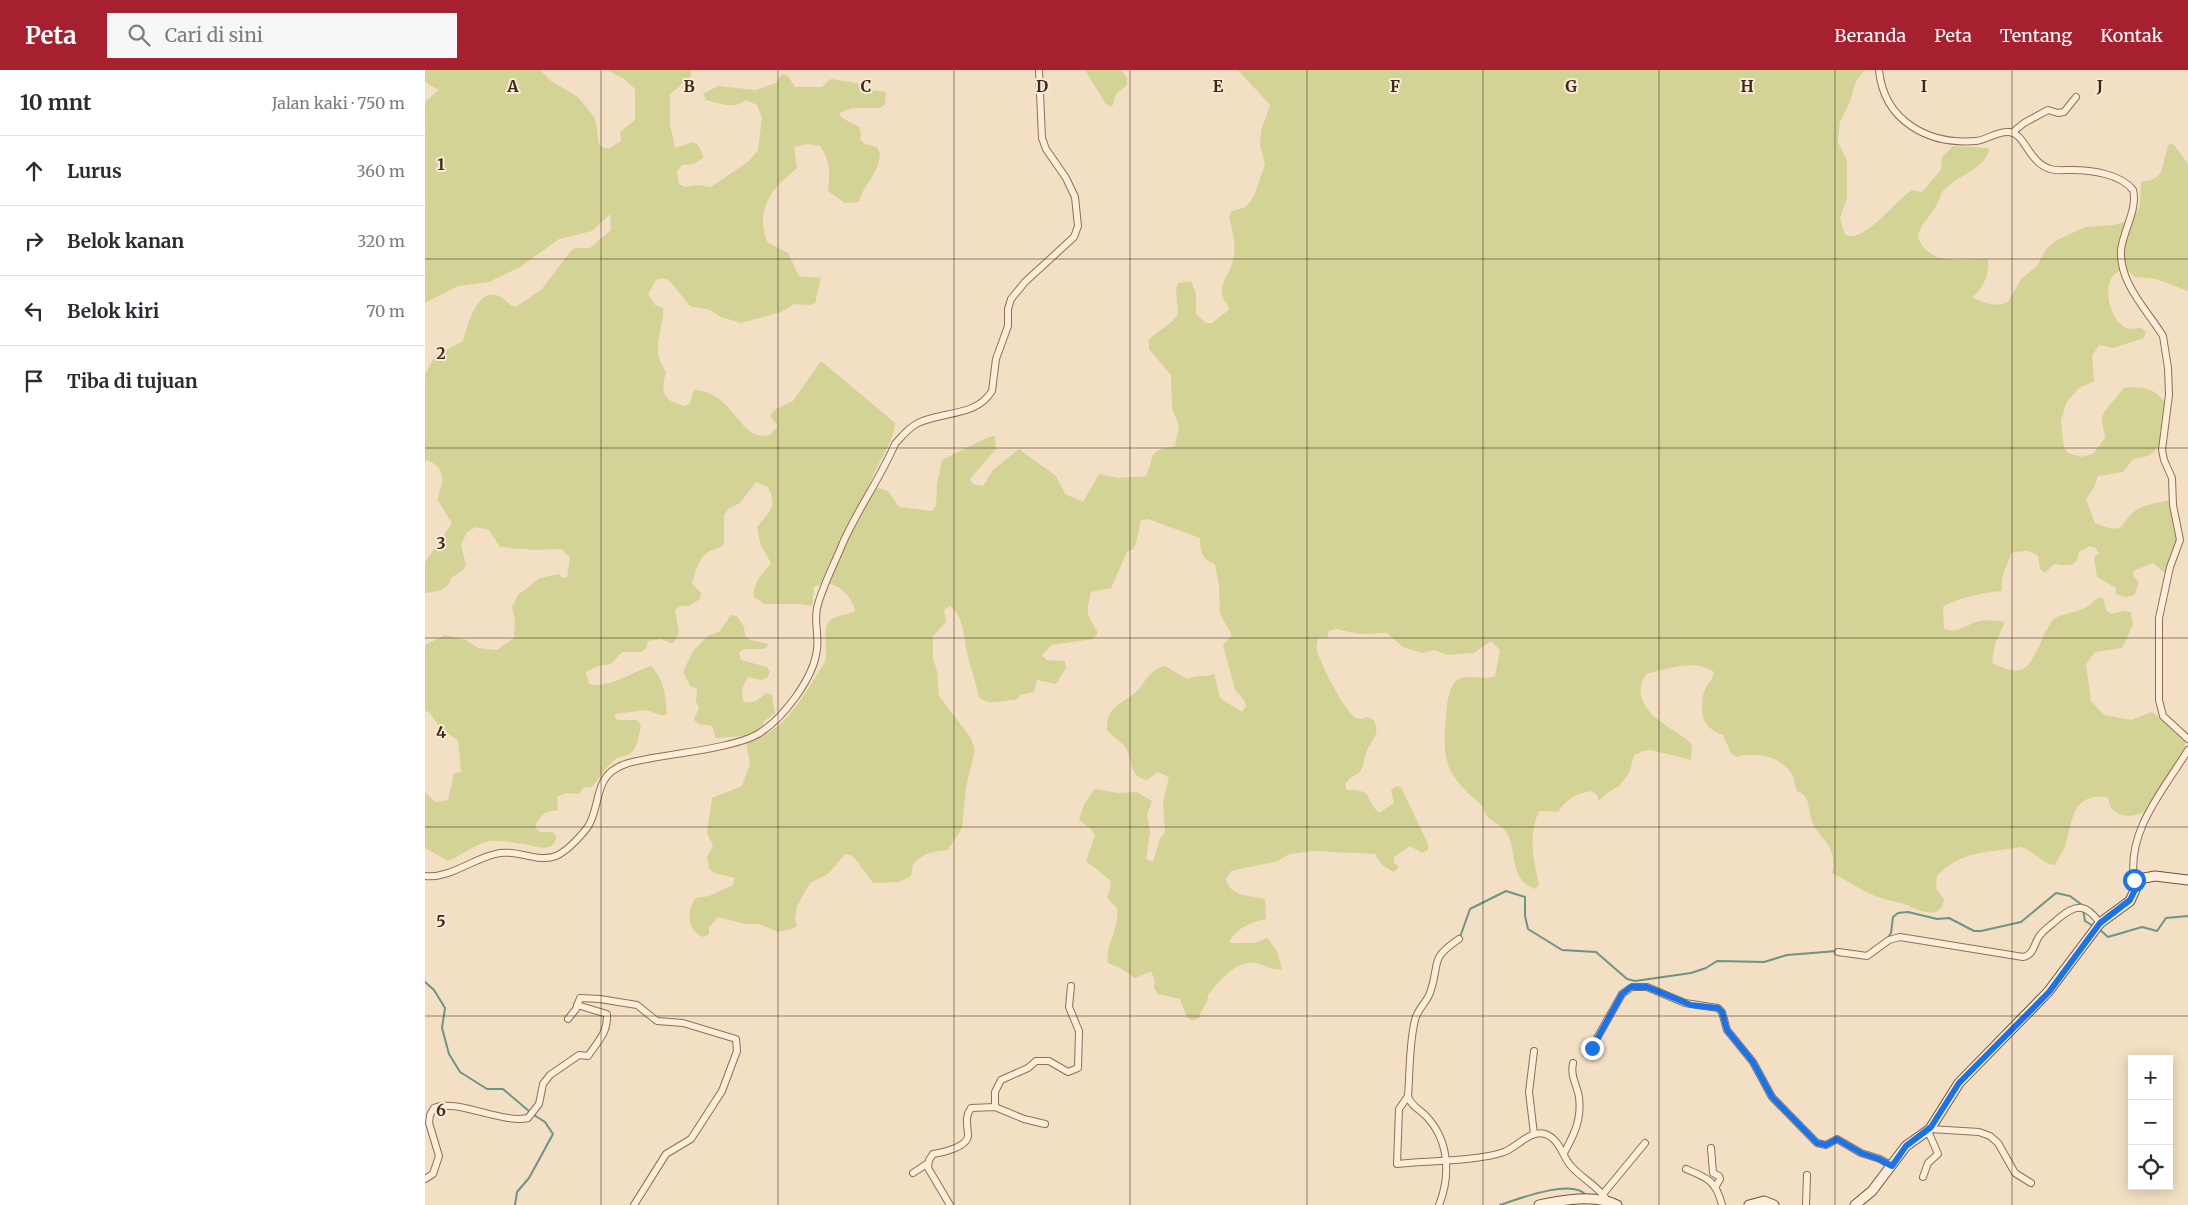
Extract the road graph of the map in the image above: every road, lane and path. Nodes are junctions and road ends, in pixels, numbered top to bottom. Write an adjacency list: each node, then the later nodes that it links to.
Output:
1 (1039, 70): 7 (street)
2 (1879, 70): 4 (street)
3 (2076, 97): 4 (street)
4 (2013, 132): 5 (street)
5 (2188, 739)
6 (2188, 750): 8 (street)
7 (425, 876)
8 (2134, 880): 9 (street); 10 (street)
9 (2188, 880)
10 (2100, 923): 12 (street); 22 (street)
11 (1459, 939): 19 (street)
12 (1838, 952)
13 (1071, 986): 20 (street)
14 (577, 1005): 15 (street); 34 (street); 38 (street)
15 (568, 1019)
16 (1592, 1048): 29 (street)
17 (1534, 1051): 23 (street)
18 (1573, 1063): 26 (street)
19 (1408, 1096): 27 (street); 27 (street)
20 (995, 1107): 21 (street); 28 (street)
21 (1045, 1124)
22 (1929, 1130): 29 (street); 33 (street); 35 (street)
23 (1534, 1134): 26 (street); 27 (street)
24 (1645, 1143): 37 (street)
25 (1711, 1148): 36 (street)
26 (1565, 1153): 37 (street)
27 (1447, 1159): 40 (street)
28 (928, 1163): 31 (street); 39 (street)
29 (1892, 1166): 47 (street)
30 (1686, 1169): 36 (street)
31 (913, 1173)
32 (1807, 1174): 46 (street)
33 (1923, 1177)
34 (425, 1179)
35 (2031, 1183)
36 (1716, 1186): 43 (street)
37 (1604, 1198): 41 (street); 42 (street)
38 (634, 1205)
39 (950, 1205)
40 (1439, 1205)
41 (1539, 1205)
42 (1617, 1205)
43 (1722, 1205)
44 (1749, 1205): 45 (street)
45 (1775, 1205)
46 (1806, 1205)
47 (1855, 1205)

